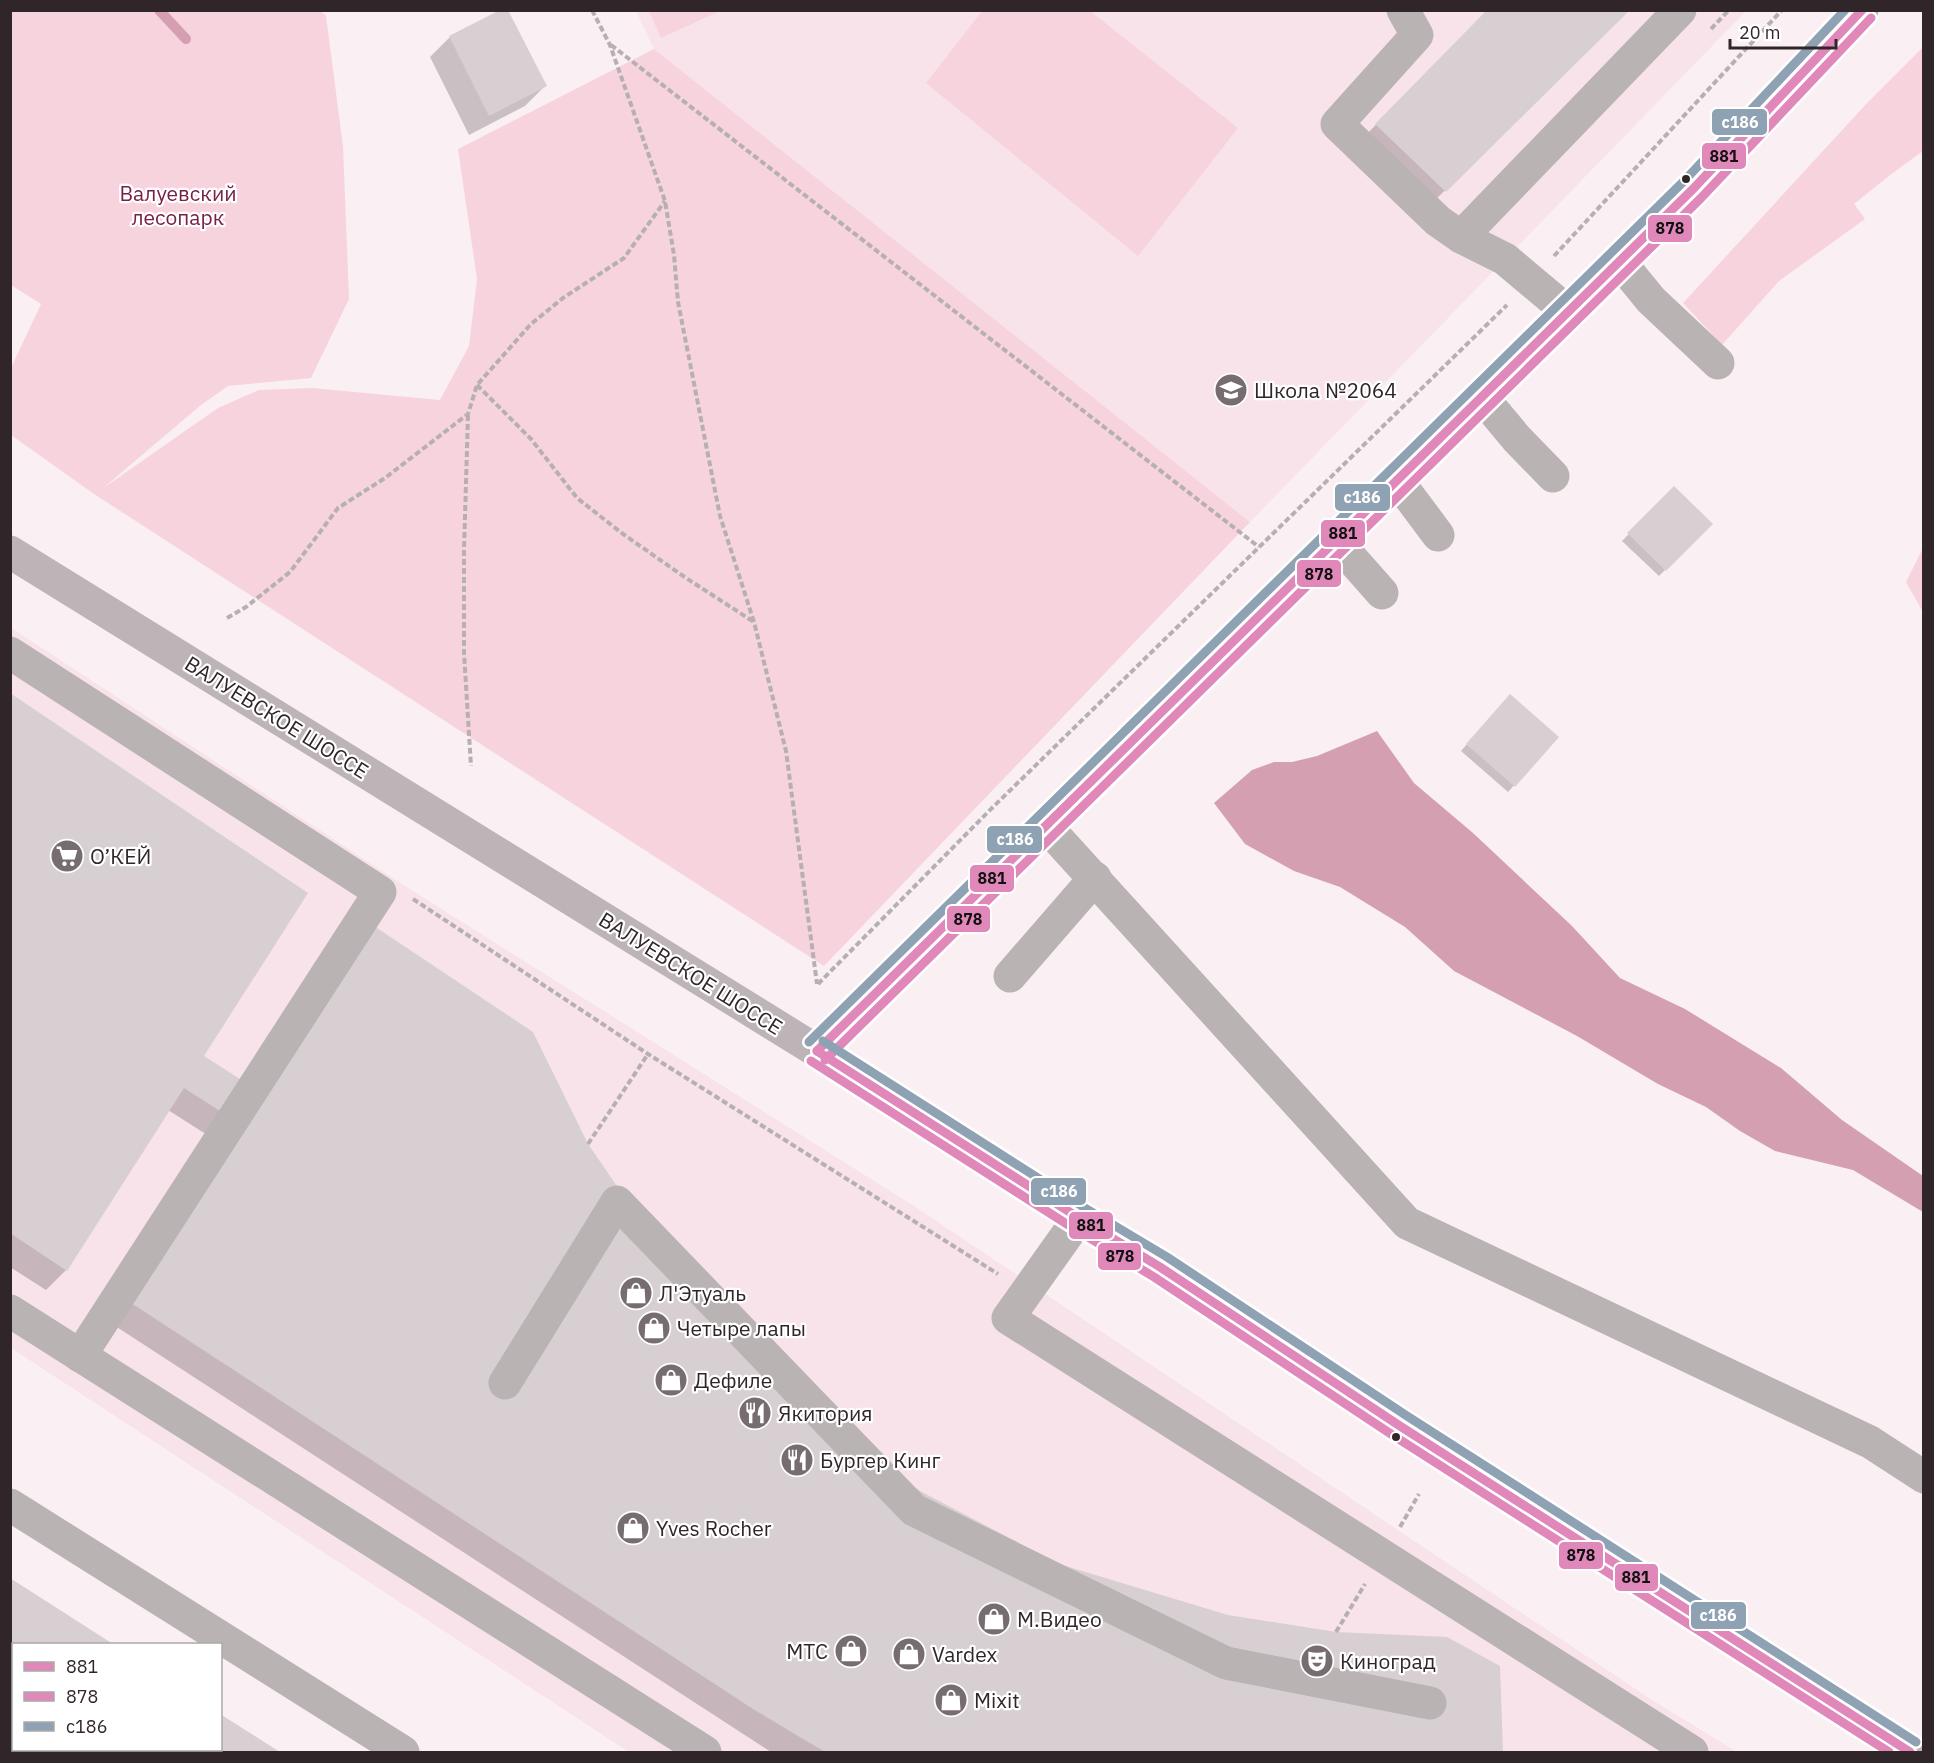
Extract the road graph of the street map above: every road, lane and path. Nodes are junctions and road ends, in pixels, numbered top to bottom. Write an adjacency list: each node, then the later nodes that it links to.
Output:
1 (592, 10): 6 (path)
2 (1403, 10): 8 (street)
3 (1680, 10): 8 (street)
4 (1782, 10): 10 (path)
5 (1862, 10): 9 (street)
6 (610, 45): 7 (path); 20 (path)
7 (665, 201): 13 (path); 24 (path)
8 (1461, 237): 10 (street)
9 (1620, 262): 11 (street); 12 (street)
10 (1531, 282): 11 (street); 20 (path)
11 (1568, 312): 14 (street)
12 (1718, 363)
13 (477, 385): 15 (path); 24 (path)
14 (1482, 397): 16 (street); 17 (street)
15 (468, 414): 23 (path); 26 (path)
16 (1553, 476)
17 (1397, 480): 18 (street); 19 (street)
18 (1438, 535)
19 (1336, 541): 22 (street); 27 (street)
20 (1259, 547): 24 (path)
21 (10, 552): 31 (main road, ВАЛУЕВСКОЕ ШОССЕ)
22 (1382, 592)
23 (227, 618)
24 (754, 622)
25 (10, 653): 37 (street)
26 (471, 765)
27 (1046, 826): 28 (street); 31 (street)
28 (1095, 878): 30 (street); 39 (street)
29 (412, 899): 32 (path)
30 (1010, 976)
31 (817, 1051): 34 (main road, ВАЛУЕВСКОЕ ШОССЕ)
32 (648, 1054): 33 (path); 35 (path)
33 (588, 1144)
34 (1079, 1218): 35 (street); 45 (main road, ВАЛУЕВСКОЕ ШОССЕ)
35 (1025, 1292): 44 (street)
36 (10, 1311): 37 (street)
37 (80, 1356): 43 (street)
38 (505, 1383): 41 (street)
39 (1923, 1477)
40 (10, 1505): 42 (street)
41 (1430, 1703)
42 (403, 1752)
43 (705, 1752)
44 (1692, 1752)
45 (1910, 1752)

